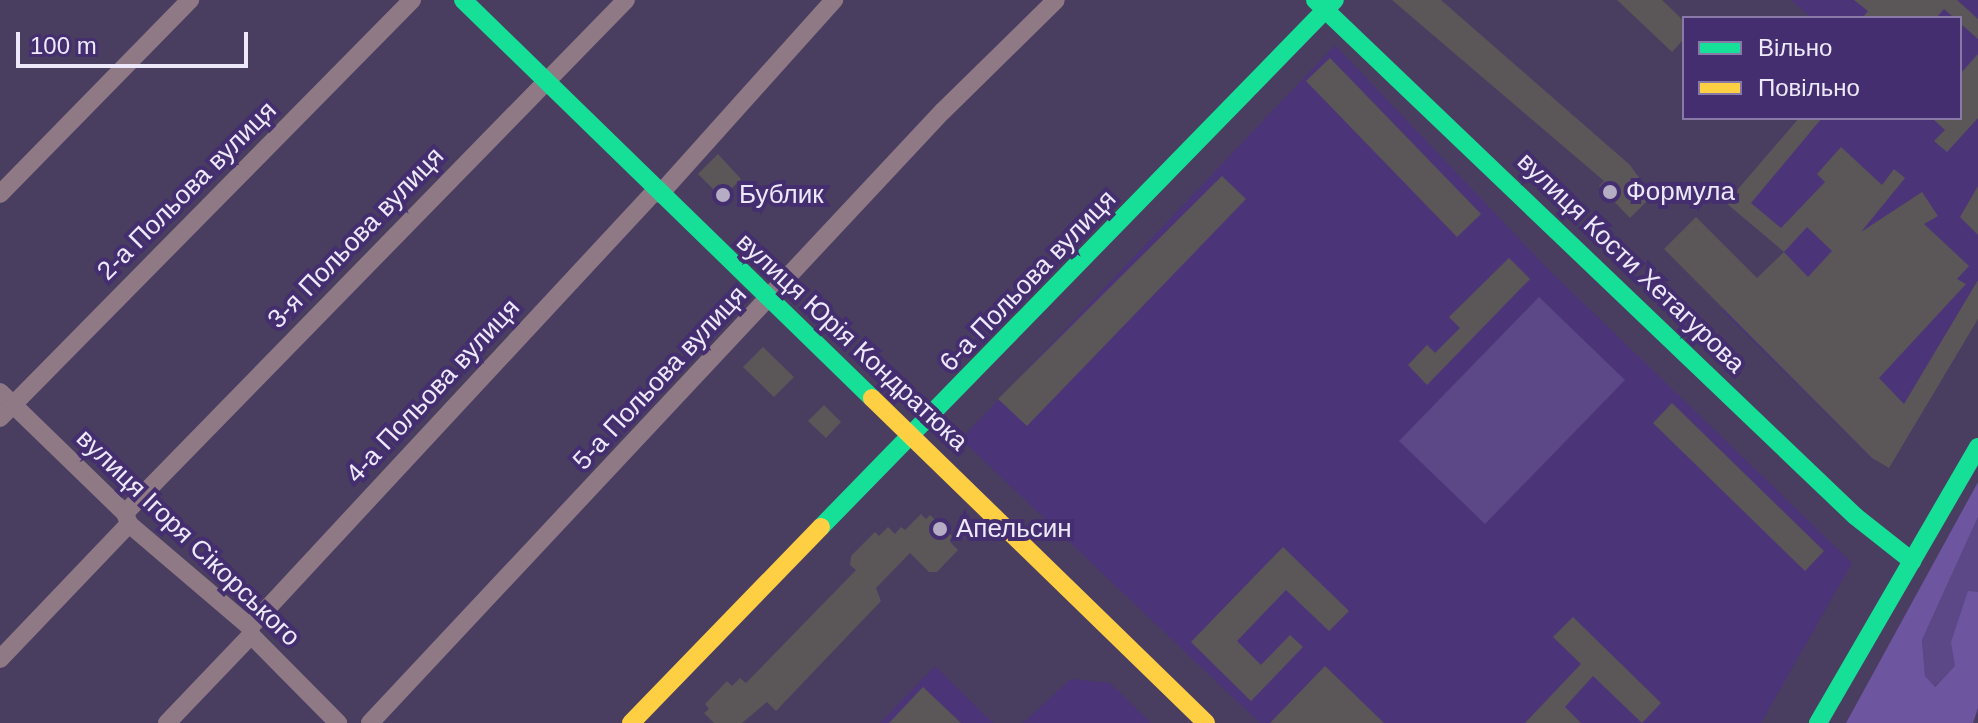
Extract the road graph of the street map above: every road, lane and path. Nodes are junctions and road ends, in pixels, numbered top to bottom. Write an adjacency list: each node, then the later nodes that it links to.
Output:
1 (190, 0): 10 (street)
2 (412, 0): 12 (street, 2-а Польова вулиця)
3 (463, 0): 8 (street, вулиця Юрія Кондратюка)
4 (626, 0): 8 (street, 3-я Польова вулиця)
5 (834, 0): 9 (street, 4-а Польова вулиця)
6 (1056, 0): 11 (street, 5-а Польова вулиця)
7 (1325, 3): 13 (street, 6-а Польова вулиця); 16 (street, вулиця Кости Хетагурова)
8 (544, 82): 9 (street, вулиця Юрія Кондратюка); 15 (street, 3-я Польова вулиця)
9 (658, 192): 11 (street, вулиця Юрія Кондратюка); 17 (street, 4-а Польова вулиця)
10 (0, 194)
11 (769, 300): 13 (street, вулиця Юрія Кондратюка); 21 (street, 5-а Польова вулиця)
12 (4, 405): 15 (street, вулиця Ігоря Сікорського)
13 (915, 436): 22 (street, 6-а Польова вулиця); 23 (street, вулиця Юрія Кондратюка)
14 (1978, 447): 16 (street)
15 (127, 518): 17 (street, вулиця Ігоря Сікорського); 18 (street, 3-я Польова вулиця)
16 (1912, 561): 24 (street)
17 (250, 631): 19 (street, 4-а Польова вулиця); 20 (street, вулиця Ігоря Сікорського)
18 (0, 659)
19 (167, 723)
20 (338, 723)
21 (370, 723)
22 (631, 723)
23 (1206, 723)
24 (1818, 723)

